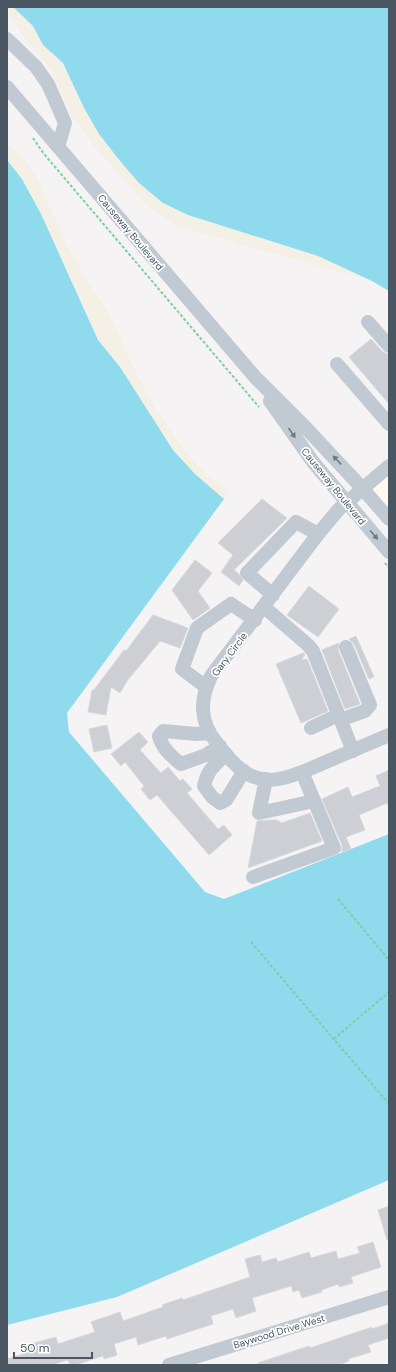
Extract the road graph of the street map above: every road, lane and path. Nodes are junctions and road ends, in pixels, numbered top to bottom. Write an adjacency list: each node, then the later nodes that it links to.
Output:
1 (7, 39): 4 (street)
2 (7, 87): 4 (street, Causeway Boulevard)
3 (32, 136): 9 (path)
4 (58, 147): 8 (street, Causeway Boulevard)
5 (368, 322): 6 (street)
6 (389, 346)
7 (337, 364): 10 (street)
8 (254, 377): 12 (street, Causeway Boulevard, one-way to 8); 13 (street, Causeway Boulevard, one-way to 13)
9 (262, 410)
10 (389, 424)
11 (389, 466): 12 (street, Gary Circle)
12 (363, 489): 13 (street, Gary Circle); 14 (street, Causeway Boulevard)
13 (347, 502): 15 (street, Gary Circle); 16 (street, Causeway Boulevard, one-way to 16)
14 (389, 519)
15 (318, 534): 18 (street, Gary Circle); 18 (street)
16 (386, 557): 17 (path)
17 (389, 568)
18 (273, 595): 19 (street, Gary Circle)
19 (264, 607): 20 (street, Gary Circle); 23 (street)
20 (255, 620): 22 (street, Gary Circle); 22 (street)
21 (346, 647): 23 (street)
22 (206, 687): 25 (street, Gary Circle)
23 (339, 717): 24 (street); 28 (street)
24 (311, 728)
25 (210, 733): 27 (street, Gary Circle); 27 (street)
26 (389, 735): 28 (street, Gary Circle)
27 (223, 750): 29 (street, Gary Circle); 29 (street)
28 (353, 751): 30 (street, Gary Circle)
29 (244, 770): 31 (street, Gary Circle)
30 (302, 772): 31 (street, Gary Circle); 32 (street)
31 (266, 779): 32 (street)
32 (314, 801): 33 (street)
33 (253, 877)
34 (338, 898): 36 (path)
35 (251, 942): 38 (path)
36 (389, 960)
37 (389, 992): 38 (path)
38 (334, 1039): 39 (path)
39 (389, 1104)
40 (389, 1297): 41 (street, Baywood Drive West)
41 (169, 1365)

